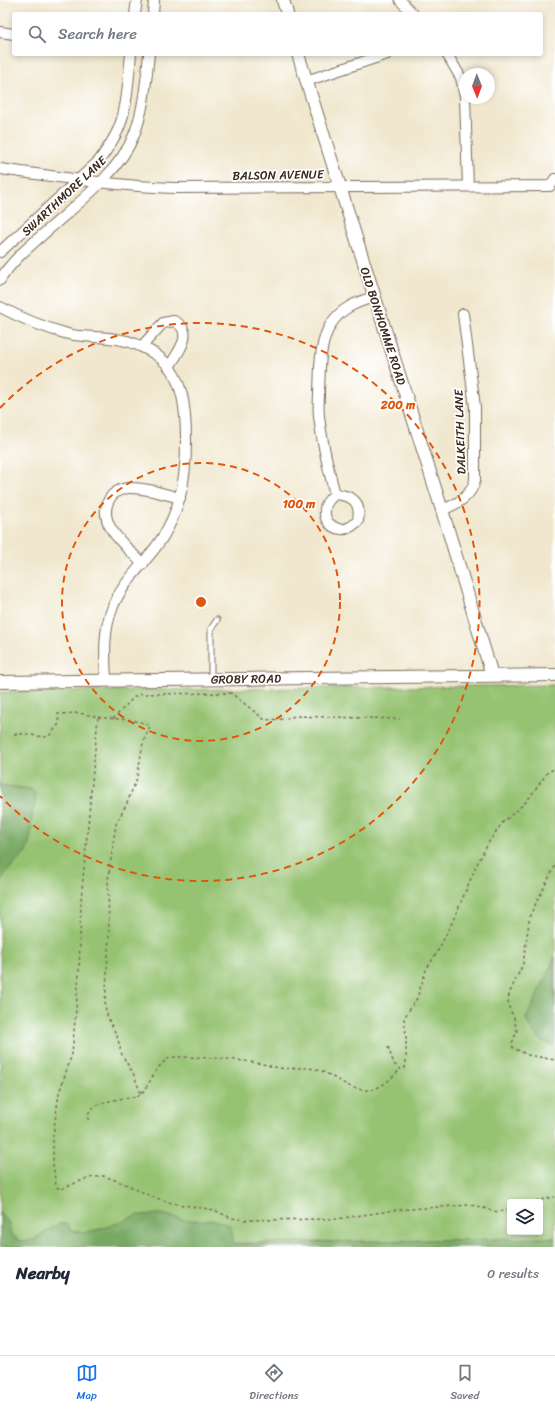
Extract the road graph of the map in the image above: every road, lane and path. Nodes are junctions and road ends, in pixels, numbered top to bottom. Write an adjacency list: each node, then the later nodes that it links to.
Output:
1 (137, 0): 5 (street)
2 (154, 0): 6 (street)
3 (283, 0): 7 (street)
4 (400, 0): 8 (street)
5 (135, 12)
6 (153, 12)
7 (286, 12)
8 (411, 12)
9 (0, 32): 10 (street)
10 (12, 34)
11 (131, 56): 20 (street, SWARTHMORE LANE)
12 (148, 56): 21 (street, SWARTHMORE LANE)
13 (299, 56): 17 (street, OLD BONHOMME ROAD)
14 (382, 56): 17 (street)
15 (448, 56): 16 (street)
16 (459, 75)
17 (306, 81): 24 (street, OLD BONHOMME ROAD)
18 (465, 104): 23 (street)
19 (0, 169): 20 (street, BALSON AVENUE)
20 (78, 180): 21 (street, BALSON AVENUE); 25 (street, SWARTHMORE LANE)
21 (102, 182): 24 (street, BALSON AVENUE); 26 (street, SWARTHMORE LANE)
22 (553, 184): 23 (street, BALSON AVENUE)
23 (468, 186): 24 (street, BALSON AVENUE)
24 (340, 187): 27 (street, OLD BONHOMME ROAD)
25 (0, 252)
26 (0, 280)
27 (374, 297): 32 (street); 34 (street, OLD BONHOMME ROAD)
28 (0, 307): 30 (street)
29 (463, 314): 34 (street, DALKEITH LANE)
30 (142, 346): 31 (street); 31 (street)
31 (169, 367): 33 (street)
32 (335, 494)
33 (180, 498): 35 (street); 35 (street)
34 (442, 510): 37 (street, OLD BONHOMME ROAD)
35 (143, 564): 40 (street)
36 (217, 620): 39 (lane)
37 (492, 675): 38 (street); 39 (street, GROBY ROAD)
38 (555, 675)
39 (211, 679): 40 (street, GROBY ROAD)
40 (106, 680): 41 (street, GROBY ROAD)
41 (0, 682)
42 (98, 718): 43 (path); 45 (path); 55 (path)
43 (113, 719): 44 (path); 51 (path)
44 (400, 719)
45 (14, 734)
46 (555, 768): 50 (path)
47 (555, 866): 49 (path)
48 (388, 1047): 50 (path)
49 (555, 1060)
50 (400, 1069): 51 (path)
51 (141, 1094): 52 (path)
52 (88, 1120)
53 (555, 1197): 54 (path)
54 (543, 1199)
55 (507, 1210)

